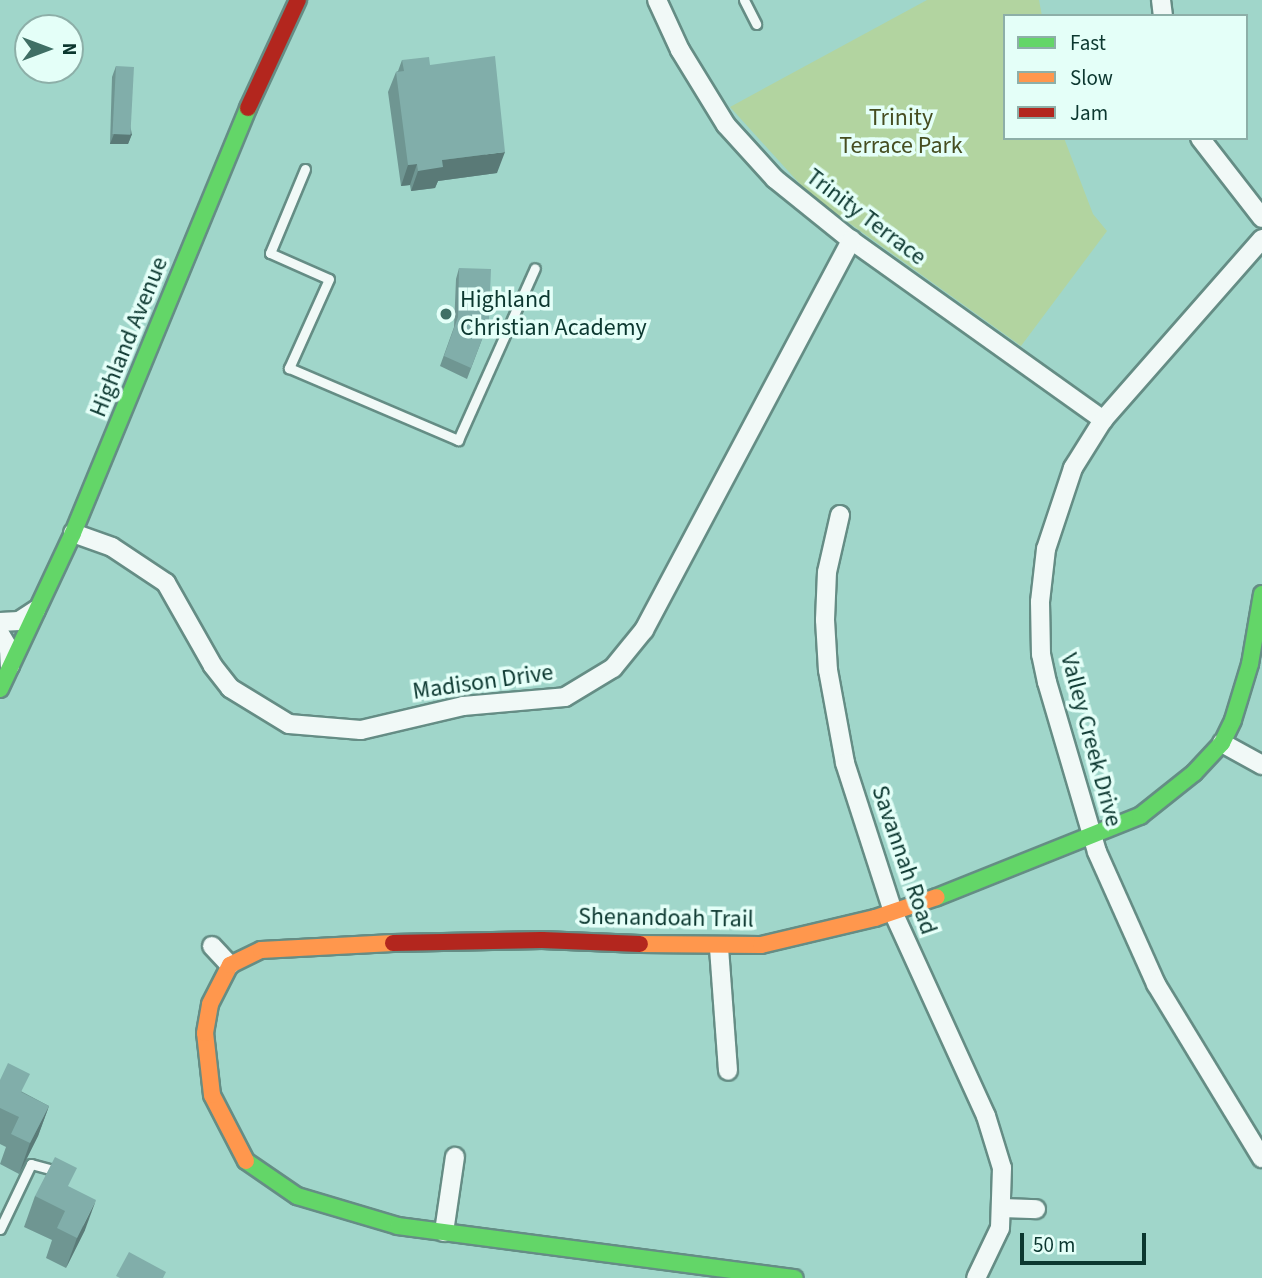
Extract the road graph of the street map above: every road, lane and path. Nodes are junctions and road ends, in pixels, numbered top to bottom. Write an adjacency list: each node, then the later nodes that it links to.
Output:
1 (298, 0): 13 (street, Highland Avenue)
2 (657, 0): 9 (street, Trinity Terrace)
3 (744, 0): 4 (lane)
4 (756, 24)
5 (1202, 140): 7 (street)
6 (305, 169): 10 (lane)
7 (1262, 218)
8 (1262, 239): 11 (street, Valley Creek Drive)
9 (851, 240): 11 (street, Trinity Terrace); 13 (street, Madison Drive)
10 (535, 268)
11 (1103, 420): 22 (street, Valley Creek Drive)
12 (840, 514): 23 (street, Savannah Road)
13 (73, 533): 15 (street, Highland Avenue)
14 (1262, 594): 20 (street, Shenandoah Trail)
15 (41, 605): 16 (street); 18 (street, Highland Avenue)
16 (0, 622)
17 (0, 634): 18 (street)
18 (10, 669): 19 (street, Highland Avenue)
19 (0, 689)
20 (1222, 743): 21 (street); 22 (street, Shenandoah Trail)
21 (1262, 765)
22 (1091, 837): 23 (street, Shenandoah Trail); 29 (street, Valley Creek Drive)
23 (893, 912): 25 (street, Shenandoah Trail); 31 (street, Savannah Road)
24 (212, 946): 26 (street)
25 (719, 948): 26 (street, Shenandoah Trail); 27 (street)
26 (230, 965): 34 (street)
27 (728, 1071)
28 (455, 1157): 34 (street)
29 (1262, 1158)
30 (66, 1174): 33 (lane)
31 (1004, 1208): 32 (street); 36 (street, Savannah Road)
32 (1036, 1209)
33 (0, 1229)
34 (444, 1232): 35 (street)
35 (795, 1278)
36 (976, 1278)

